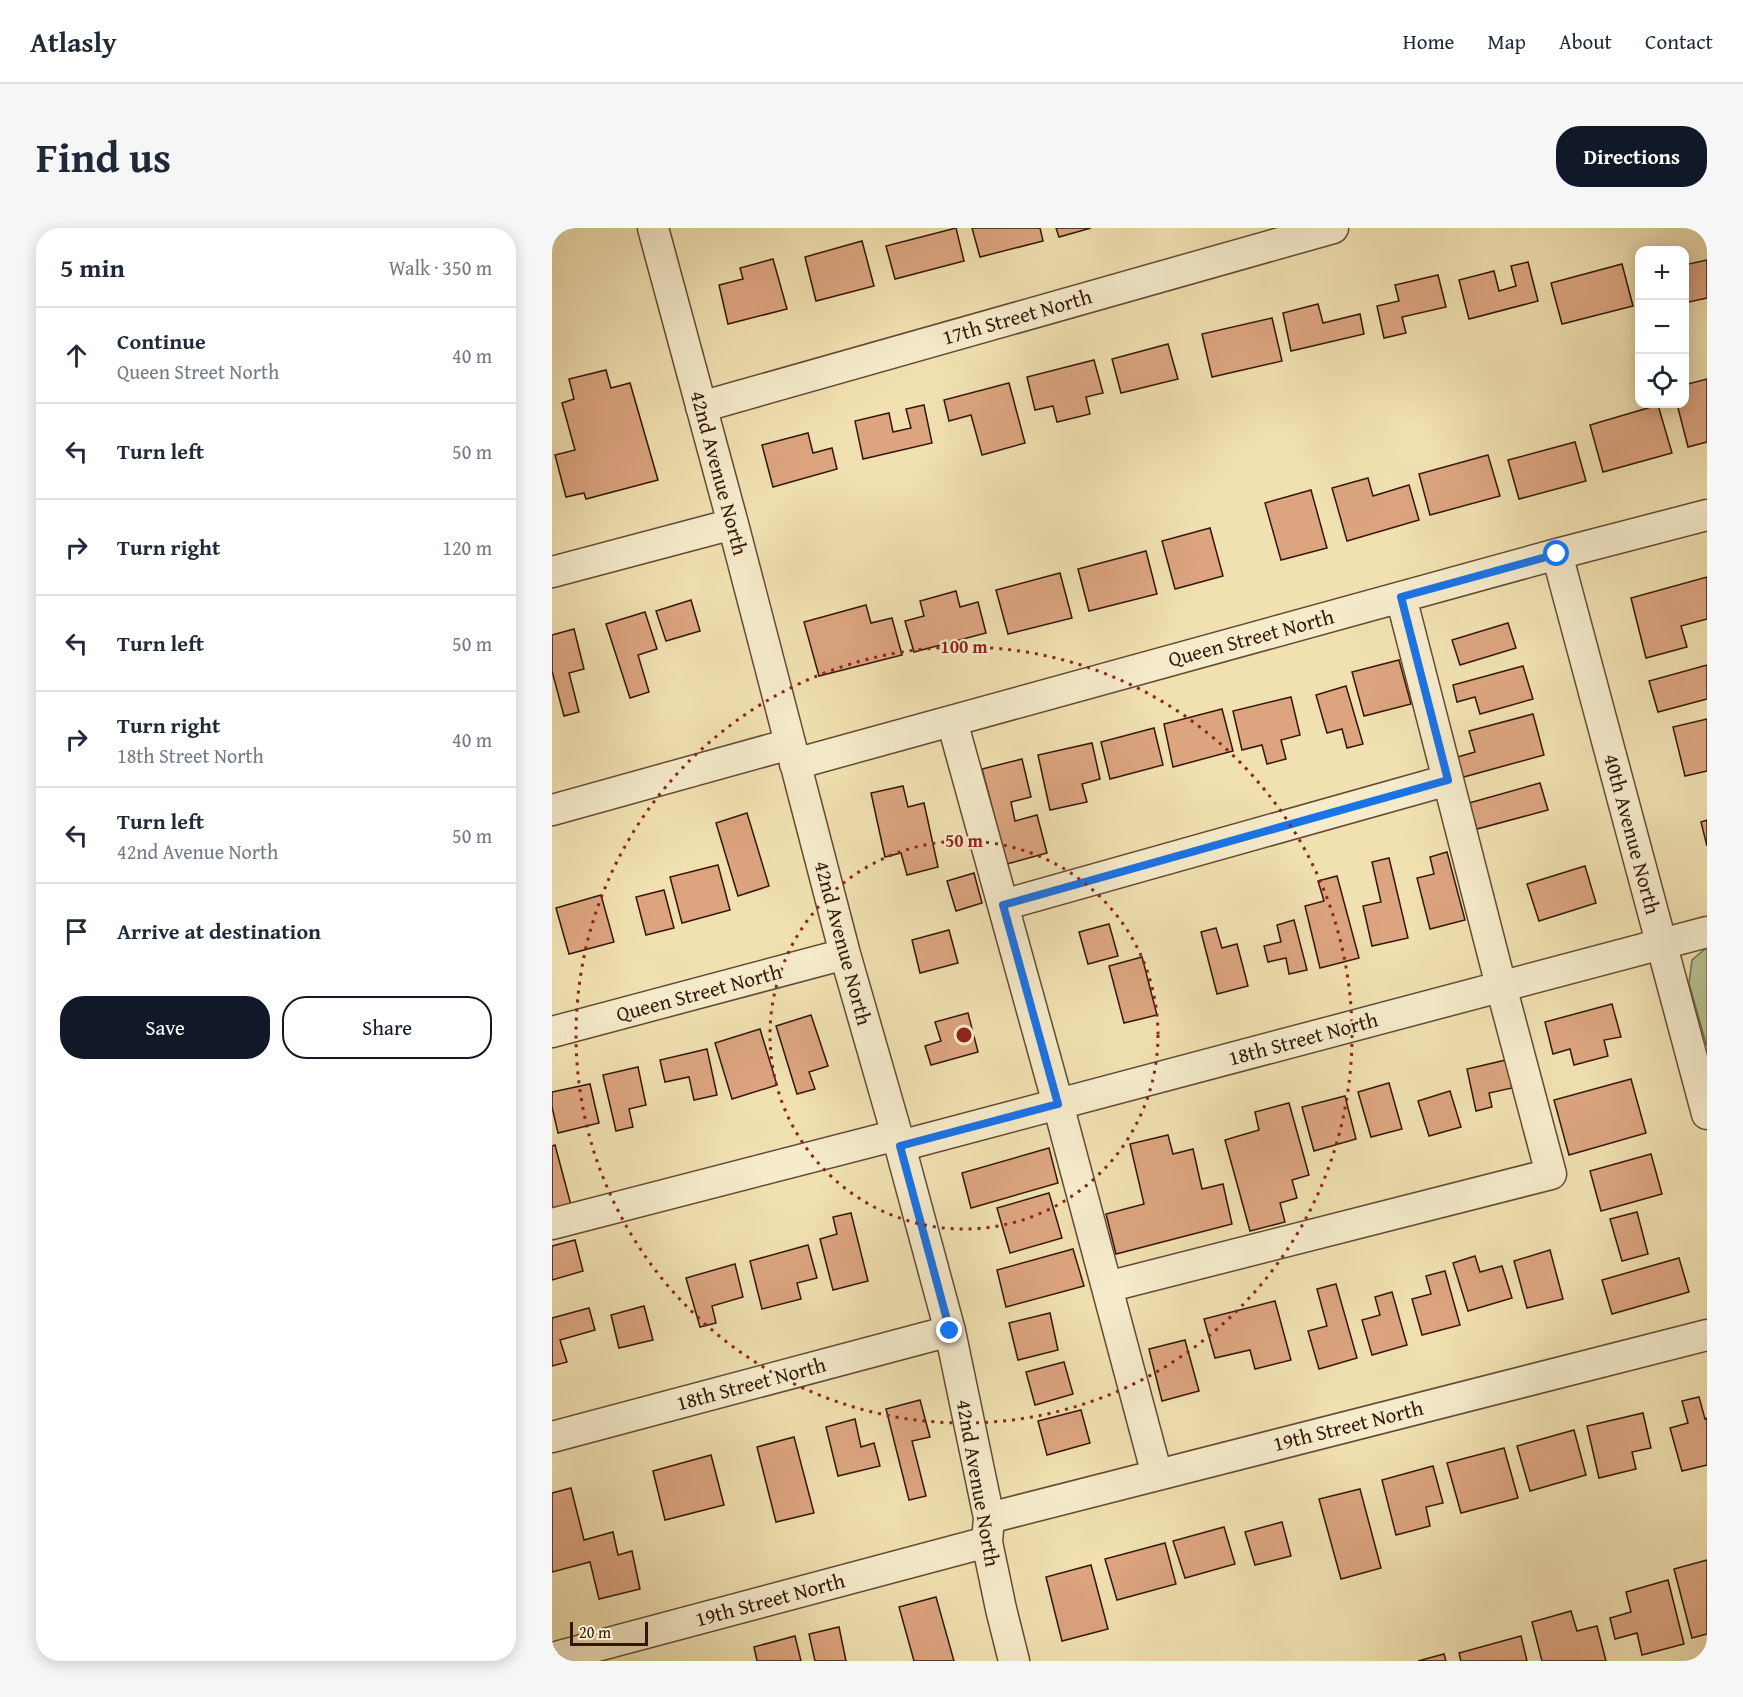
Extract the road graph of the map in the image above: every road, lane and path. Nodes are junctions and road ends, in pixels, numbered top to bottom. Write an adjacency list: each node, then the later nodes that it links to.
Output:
1 (653, 228): 3 (street, 42nd Avenue North)
2 (1333, 228): 3 (street, 17th Street North)
3 (701, 407): 5 (street, 42nd Avenue North)
4 (1707, 515): 6 (street, Queen Street North)
5 (733, 524): 7 (street); 10 (street, 42nd Avenue North)
6 (1557, 554): 8 (street, Queen Street North); 15 (street, 40th Avenue North)
7 (552, 572)
8 (1401, 597): 9 (street, Queen Street North); 11 (street)
9 (952, 721): 10 (street, Queen Street North); 13 (street)
10 (793, 754): 12 (street, Queen Street North); 16 (street, 42nd Avenue North)
11 (1448, 780): 13 (street); 17 (street)
12 (552, 810)
13 (1003, 905): 19 (street)
14 (1707, 932): 15 (street, 18th Street North)
15 (1662, 943): 17 (street, 18th Street North); 20 (street, 40th Avenue North)
16 (845, 954): 18 (street, Queen Street North); 21 (street, 42nd Avenue North)
17 (1501, 986): 19 (street, 18th Street North); 23 (street)
18 (552, 1032)
19 (1058, 1104): 21 (street, 18th Street North); 23 (street)
20 (1707, 1114)
21 (898, 1140): 22 (street, 18th Street North); 24 (street, 42nd Avenue North)
22 (552, 1224)
23 (1107, 1287): 27 (street)
24 (950, 1331): 26 (street, 18th Street North); 28 (street, 42nd Avenue North)
25 (1707, 1335): 27 (street, 19th Street North)
26 (552, 1437)
27 (1156, 1475): 28 (street, 19th Street North)
28 (988, 1530): 29 (street, 19th Street North); 30 (street, 42nd Avenue North)
29 (552, 1658)
30 (1014, 1661)

